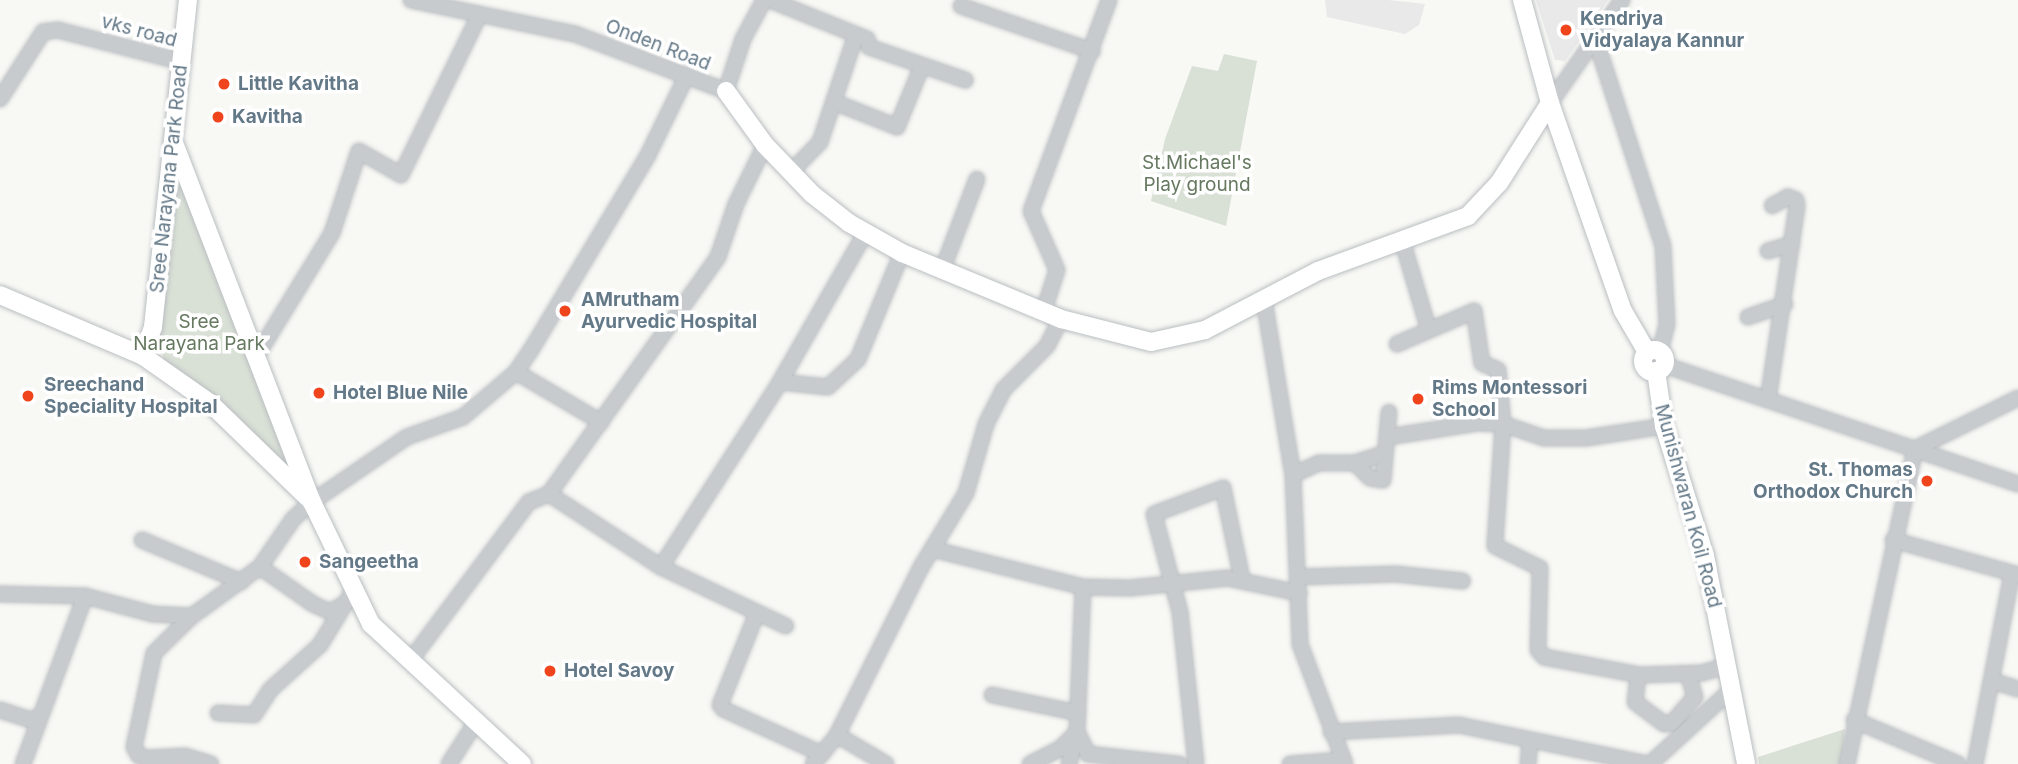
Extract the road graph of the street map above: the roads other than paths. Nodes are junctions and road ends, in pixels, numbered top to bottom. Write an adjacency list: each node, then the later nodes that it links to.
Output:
1 (188, 0): 13 (main road, Sree Narayana Park Road)
2 (411, 0): 9 (street, Onden Road)
3 (764, 0): 17 (street)
4 (770, 0): 10 (street)
5 (1109, 0): 12 (street)
6 (1522, 0): 20 (main road, Munishwaran Koil Road)
7 (1622, 0): 11 (street)
8 (961, 6): 12 (street)
9 (480, 14): 15 (street, Onden Road); 41 (street)
10 (856, 35): 14 (street); 19 (street)
11 (1595, 38): 20 (street); 42 (street)
12 (1092, 51): 35 (street)
13 (182, 62): 18 (street, vks road); 21 (main road, Sree Narayana Park Road)
14 (922, 66): 16 (street); 19 (street)
15 (687, 75): 17 (street, Onden Road); 43 (street)
16 (965, 80)
17 (726, 91): 22 (main road)
18 (0, 99)
19 (834, 102): 23 (street)
20 (1550, 103): 27 (main road); 42 (main road, Munishwaran Koil Road)
21 (174, 143): 40 (main road, Sree Narayana Park Road); 41 (main road)
22 (765, 145): 23 (main road); 48 (street)
23 (791, 172): 26 (main road)
24 (977, 179): 31 (street)
25 (1772, 206): 28 (street)
26 (866, 232): 30 (main road); 44 (street)
27 (1402, 240): 33 (main road); 38 (street)
28 (1793, 244): 29 (street); 34 (street)
29 (1768, 251)
30 (902, 253): 31 (main road); 44 (street)
31 (943, 268): 35 (main road)
32 (0, 295): 40 (main road)
33 (1264, 300): 37 (main road); 55 (street)
34 (1785, 304): 36 (street); 46 (street)
35 (1044, 310): 37 (main road)
36 (1748, 317)
37 (1061, 319): 61 (street)
38 (1428, 327): 39 (street); 49 (street)
39 (1397, 344)
40 (143, 356): 58 (main road)
41 (256, 357): 58 (main road)
42 (1657, 360): 46 (street); 50 (main road, Munishwaran Koil Road)
43 (516, 372): 48 (street); 58 (street)
44 (780, 382): 62 (street)
45 (2018, 398): 52 (street)
46 (1768, 400): 52 (street)
47 (1389, 412): 51 (street)
48 (601, 422): 57 (street)
49 (1503, 424): 50 (street); 51 (street); 82 (street)
50 (1664, 426): 80 (main road, Munishwaran Koil Road)
51 (1388, 437): 53 (street)
52 (1916, 449): 56 (street); 60 (street)
53 (1382, 454): 54 (street); 54 (street)
54 (1354, 463): 55 (street)
55 (1293, 475): 65 (street)
56 (2018, 484)
57 (549, 494): 62 (street); 79 (street)
58 (312, 502): 63 (street); 71 (main road)
59 (142, 540): 68 (street)
60 (1893, 540): 64 (street); 91 (street)
61 (932, 549): 70 (street); 95 (street)
62 (661, 567): 76 (street)
63 (260, 568): 68 (street); 75 (street)
64 (2015, 575): 83 (street)
65 (1298, 578): 67 (street); 72 (street)
66 (1242, 579): 69 (street); 69 (street); 72 (street)
67 (1463, 581)
68 (242, 582): 77 (street)
69 (1174, 584): 70 (street); 107 (street)
70 (1083, 587): 89 (street)
71 (354, 589): 75 (street); 79 (main road)
72 (1298, 593): 93 (street)
73 (0, 594): 74 (street)
74 (85, 596): 77 (street); 90 (street)
75 (344, 604): 88 (street)
76 (757, 612): 78 (street); 97 (street)
77 (192, 616): 100 (street)
78 (786, 626)
79 (410, 661): 92 (main road)
80 (1727, 666): 81 (street); 85 (main road, Munishwaran Koil Road)
81 (1688, 674): 82 (street); 82 (street)
82 (1638, 675)
83 (1992, 681): 84 (street); 114 (street)
84 (2018, 689)
85 (1730, 691): 110 (street); 111 (main road, Munishwaran Koil Road)
86 (992, 695): 89 (street)
87 (0, 710): 90 (street)
88 (218, 713)
89 (1078, 713): 94 (street)
90 (39, 717): 99 (street)
91 (1854, 720): 112 (street); 113 (street)
92 (476, 722): 101 (street); 102 (main road)
93 (1331, 732): 96 (street); 98 (street)
94 (1077, 733): 104 (street); 105 (street); 106 (street)
95 (837, 735): 97 (street); 103 (street)
96 (1531, 743): 109 (street); 110 (street)
97 (817, 759)
98 (1344, 762): 108 (street)
99 (23, 764)
100 (211, 764)
101 (449, 764)
102 (522, 764)
103 (886, 764)
104 (1030, 764)
105 (1069, 764)
106 (1179, 764)
107 (1196, 764)
108 (1290, 764)
109 (1528, 764)
110 (1649, 764)
111 (1746, 764)
112 (1847, 764)
113 (1958, 764)
114 (1975, 764)

